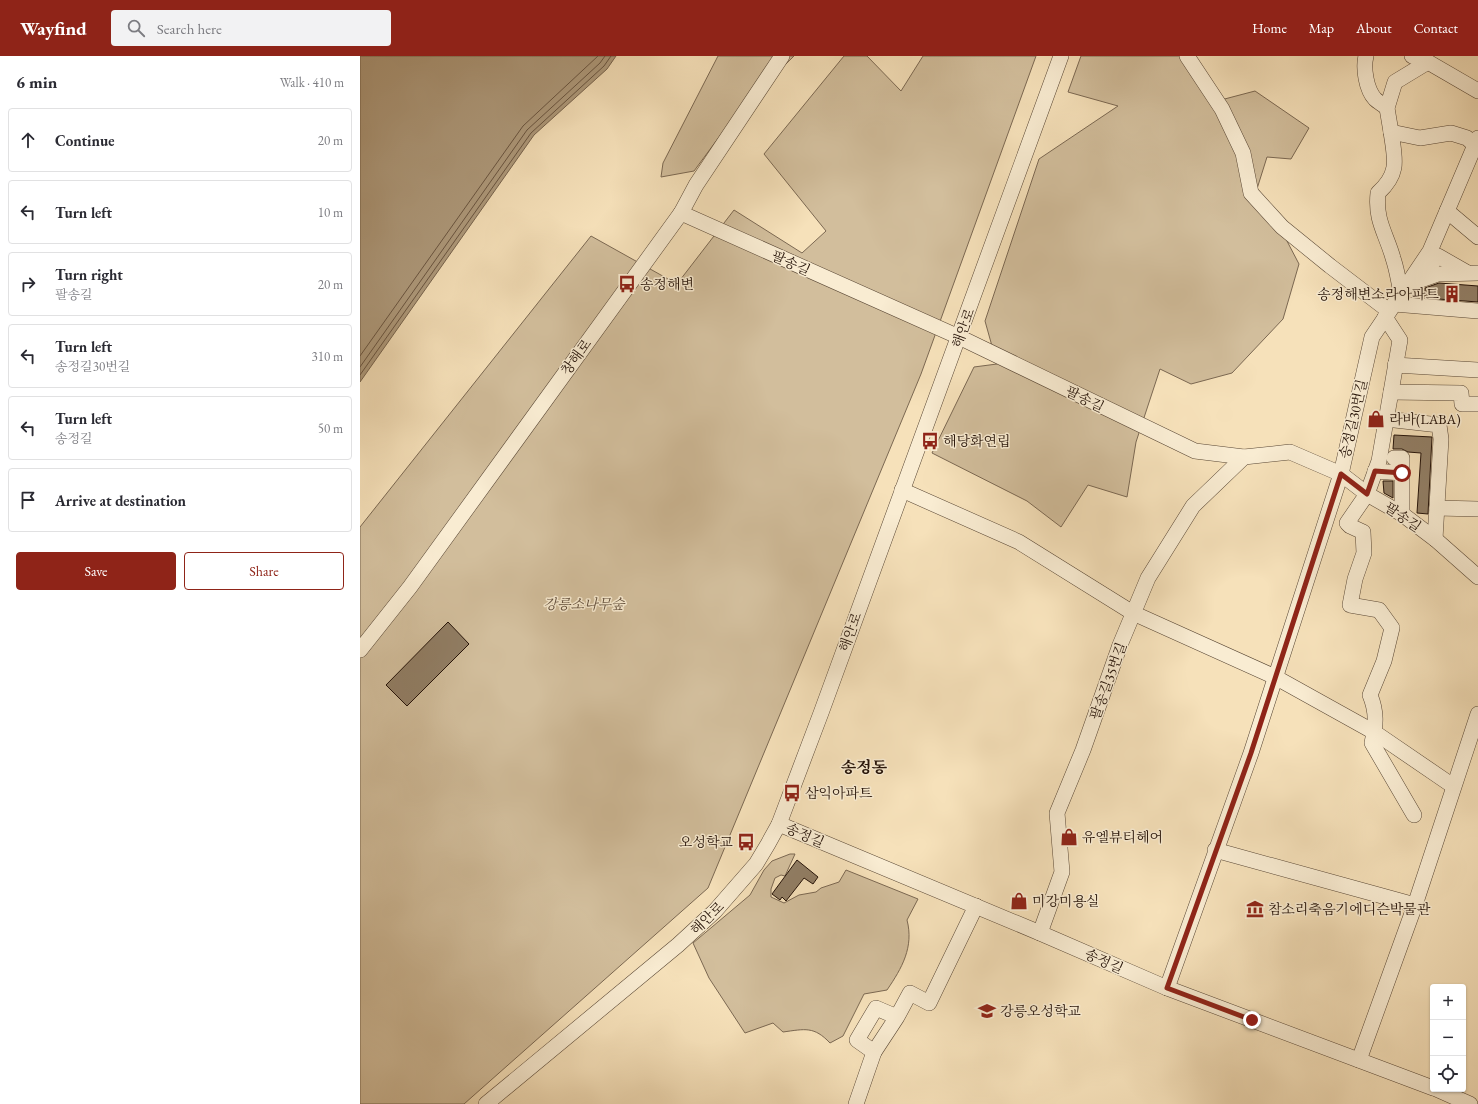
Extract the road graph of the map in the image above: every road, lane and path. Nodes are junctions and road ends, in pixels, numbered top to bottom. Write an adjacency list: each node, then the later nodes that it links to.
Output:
1 (782, 56): 12 (street, 창해로)
2 (1061, 56): 17 (street, 해안로)
3 (1187, 56): 15 (street)
4 (1366, 56): 8 (street)
5 (1412, 56): 6 (street)
6 (1428, 62): 7 (street); 8 (street)
7 (1478, 91)
8 (1387, 108): 9 (street)
9 (1391, 132): 10 (street); 15 (street)
10 (1477, 144): 11 (street, 송정길30번길)
11 (1447, 212): 13 (street); 15 (street, 송정길30번길)
12 (681, 214): 17 (street, 팔송길); 36 (street, 창해로)
13 (1478, 236)
14 (1472, 273): 15 (street)
15 (1399, 299): 16 (street); 18 (street); 27 (street, 송정길30번길)
16 (1478, 312)
17 (959, 338): 23 (street, 팔송길); 28 (street, 해안로)
18 (1395, 365): 19 (street); 20 (street)
19 (1478, 370)
20 (1391, 392): 21 (street); 22 (street)
21 (1478, 404)
22 (1386, 419): 25 (street); 30 (street)
23 (1244, 458): 27 (street, 팔송길); 35 (street, 팔송길35번길)
24 (1394, 458): 26 (street)
25 (1375, 471): 26 (street); 29 (street)
26 (1402, 473): 32 (street)
27 (1341, 474): 29 (street, 팔송길); 37 (street, 송정길30번길)
28 (902, 490): 35 (street); 42 (street, 해안로)
29 (1367, 494): 32 (street, 팔송길); 39 (street)
30 (1437, 508): 31 (street); 33 (street)
31 (1478, 509)
32 (1402, 514): 33 (street, 팔송길)
33 (1435, 539): 34 (street, 팔송길)
34 (1478, 578)
35 (1133, 613): 37 (street); 46 (street, 팔송길35번길)
36 (360, 650)
37 (1275, 677): 39 (street); 43 (street, 송정길30번길)
38 (1478, 714): 40 (street)
39 (1374, 732): 40 (street); 41 (street)
40 (1453, 786): 44 (street)
41 (1414, 815)
42 (779, 824): 45 (street, 송정길); 53 (street, 해안로)
43 (1216, 850): 44 (street); 47 (street, 송정길30번길)
44 (1415, 905): 50 (street)
45 (976, 906): 46 (street, 송정길); 48 (street)
46 (1040, 933): 47 (street, 송정길)
47 (1167, 988): 50 (street, 송정길)
48 (897, 1017): 49 (street); 49 (street)
49 (874, 1052): 54 (street)
50 (1359, 1060): 51 (street, 송정길)
51 (1430, 1087)
52 (1443, 1092): 55 (street)
53 (486, 1104)
54 (856, 1104)
55 (1470, 1104)

